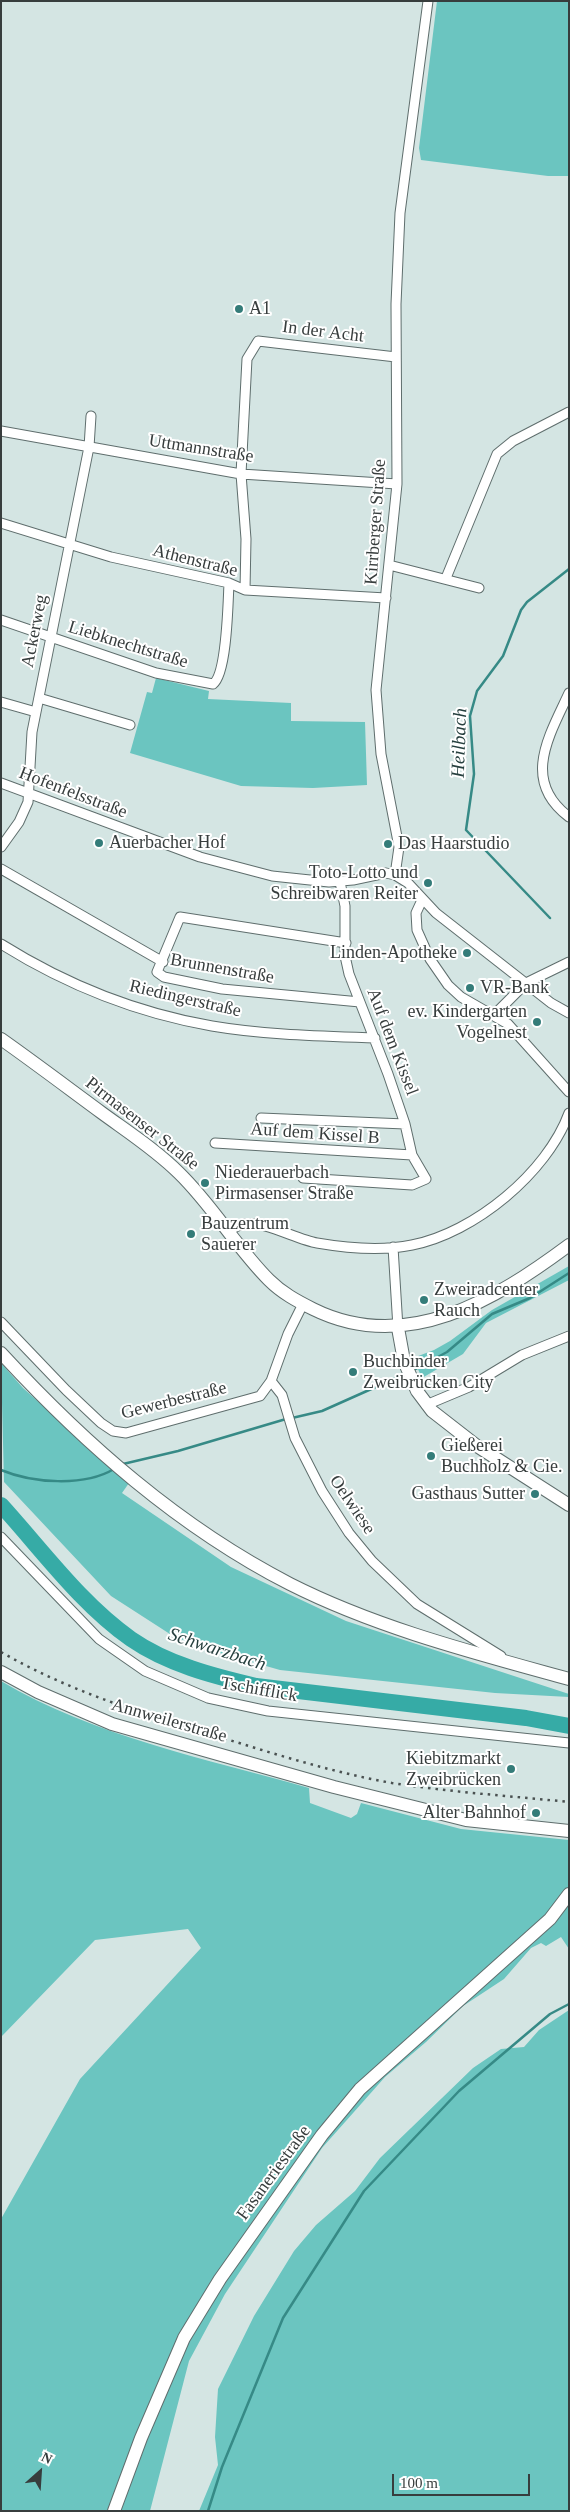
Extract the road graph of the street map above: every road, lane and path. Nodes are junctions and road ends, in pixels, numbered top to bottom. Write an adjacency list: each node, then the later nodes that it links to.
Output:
1 (428, 1): 2 (street, Kirrberger Straße)
2 (396, 357): 7 (street, In der Acht); 8 (street, Kirrberger Straße)
3 (569, 412): 12 (street)
4 (90, 416): 6 (street, Ackerweg)
5 (1, 431): 6 (street, Uttmannstraße)
6 (89, 447): 7 (street, Uttmannstraße); 10 (street, Ackerweg)
7 (241, 474): 8 (street, Uttmannstraße); 15 (street, In der Acht)
8 (397, 484): 11 (street, Kirrberger Straße)
9 (1, 524): 10 (street, Athenstraße)
10 (68, 545): 13 (street, Athenstraße); 18 (street, Ackerweg)
11 (389, 565): 12 (street); 16 (street, Kirrberger Straße)
12 (446, 578): 14 (street)
13 (229, 583): 15 (street, Athenstraße); 18 (street, Liebknechtstraße)
14 (479, 588)
15 (245, 590): 16 (street, Athenstraße)
16 (386, 598): 29 (street, Kirrberger Straße)
17 (1, 620): 18 (street, Liebknechtstraße)
18 (50, 638): 20 (street, Ackerweg)
19 (569, 694): 26 (street)
20 (39, 698): 22 (street, Ackerweg); 23 (street)
21 (1, 702): 22 (street)
22 (36, 712): 25 (street, Ackerweg)
23 (130, 725)
24 (1, 782): 25 (street, Hofenfelsstraße)
25 (30, 794): 27 (street, Ackerweg); 30 (street, Hofenfelsstraße)
26 (569, 817)
27 (1, 847)
28 (1, 870): 34 (street, Brunnenstraße)
29 (395, 875): 30 (street, Hofenfelsstraße); 31 (street)
30 (340, 882): 32 (street, Auf dem Kissel)
31 (422, 900): 36 (street); 39 (street)
32 (346, 943): 34 (street); 37 (street, Auf dem Kissel)
33 (1, 944): 40 (street, Riedingerstraße)
34 (163, 962): 37 (street, Brunnenstraße)
35 (569, 962): 36 (street)
36 (526, 984): 38 (street); 39 (street)
37 (360, 1002): 40 (street, Auf dem Kissel)
38 (569, 1013)
39 (495, 1014): 42 (street)
40 (375, 1038): 45 (street, Auf dem Kissel)
41 (1, 1039): 49 (street, Pirmasenser Straße)
42 (569, 1092)
43 (569, 1113): 51 (street)
44 (261, 1118): 45 (street)
45 (405, 1124): 47 (street, Auf dem Kissel)
46 (216, 1143): 47 (street, Auf dem Kissel B)
47 (412, 1155): 48 (street, Auf dem Kissel)
48 (303, 1178)
49 (228, 1231): 51 (street); 52 (street, Pirmasenser Straße)
50 (569, 1245): 54 (street, Pirmasenser Straße)
51 (393, 1247): 54 (street)
52 (303, 1304): 54 (street, Pirmasenser Straße); 57 (street)
53 (1, 1322): 57 (street, Gewerbestraße)
54 (398, 1328): 58 (street)
55 (569, 1336): 58 (street)
56 (1, 1353): 61 (street)
57 (271, 1381): 61 (street, Oelwiese)
58 (426, 1404): 59 (street)
59 (569, 1504)
60 (1, 1538): 64 (street, Tschifflick)
61 (514, 1664): 63 (street)
62 (1, 1672): 65 (street, Annweilerstraße)
63 (569, 1679)
64 (569, 1743)
65 (569, 1831)
66 (569, 1894): 67 (street, Fasaneriestraße)
67 (114, 2511)

